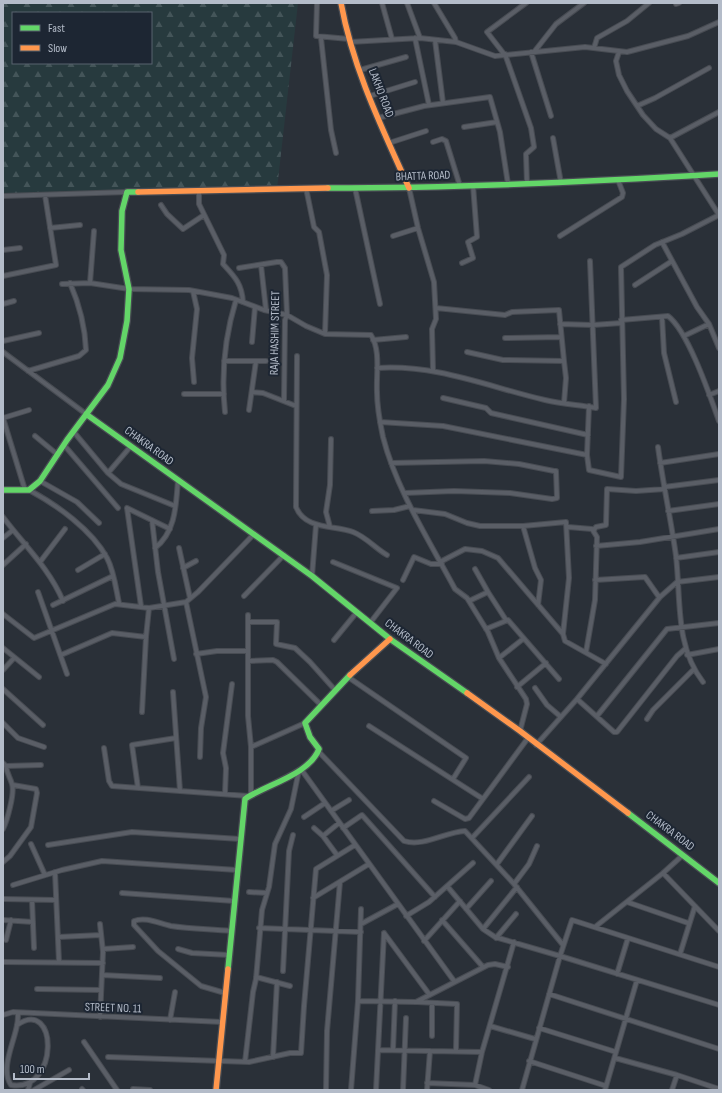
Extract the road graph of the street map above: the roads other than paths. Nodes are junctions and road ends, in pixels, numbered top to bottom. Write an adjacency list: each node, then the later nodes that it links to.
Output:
1 (317, 3): 10 (street)
2 (341, 3): 14 (main road, LAKHO ROAD)
3 (382, 3): 13 (street)
4 (407, 3): 12 (street)
5 (434, 3): 16 (street)
6 (526, 3): 20 (street)
7 (584, 3): 18 (street)
8 (650, 3): 17 (street)
9 (719, 22): 19 (street)
10 (321, 38): 14 (street); 39 (street)
11 (415, 38): 12 (street); 13 (street); 27 (street)
12 (420, 38): 15 (street)
13 (392, 39): 14 (street)
14 (350, 40): 23 (main road, LAKHO ROAD)
15 (434, 40): 16 (street); 26 (street)
16 (456, 42): 20 (street)
17 (594, 48): 18 (street); 19 (street)
18 (533, 52): 20 (street); 30 (street)
19 (619, 52): 28 (street)
20 (504, 54): 45 (street)
21 (406, 57): 23 (street)
22 (709, 68): 28 (street)
23 (360, 70): 25 (main road, LAKHO ROAD)
24 (414, 82): 25 (street)
25 (370, 96): 31 (main road, LAKHO ROAD)
26 (443, 103): 27 (street); 32 (street)
27 (429, 105): 31 (street)
28 (637, 106): 36 (street)
29 (719, 112): 36 (street)
30 (551, 116)
31 (378, 118): 38 (main road, LAKHO ROAD)
32 (497, 122): 33 (street); 44 (street)
33 (464, 127)
34 (426, 131): 38 (street)
35 (553, 138): 43 (street)
36 (670, 138): 41 (street)
37 (433, 142): 47 (street)
38 (389, 143): 50 (main road, LAKHO ROAD)
39 (336, 153)
40 (719, 174): 41 (main road, BHATTA ROAD)
41 (694, 175): 42 (main road, BHATTA ROAD); 56 (street)
42 (618, 180): 43 (main road, BHATTA ROAD); 63 (street)
43 (561, 183): 45 (main road, BHATTA ROAD)
44 (508, 184): 45 (main road, BHATTA ROAD); 46 (main road, BHATTA ROAD)
45 (527, 184)
46 (473, 185): 47 (main road, BHATTA ROAD); 69 (street)
47 (460, 186): 50 (main road, BHATTA ROAD)
48 (306, 188): 49 (main road, BHATTA ROAD); 51 (main road, BHATTA ROAD); 94 (street)
49 (355, 188): 50 (main road, BHATTA ROAD); 83 (street)
50 (409, 188): 60 (street)
51 (199, 191): 52 (main road, BHATTA ROAD); 57 (street)
52 (127, 192): 53 (street); 77 (main road)
53 (45, 195): 54 (street); 59 (street)
54 (3, 196)
55 (161, 205): 57 (street)
56 (719, 214): 64 (street)
57 (204, 215): 81 (street)
58 (80, 225): 59 (street)
59 (50, 228): 72 (street)
60 (418, 228): 62 (street); 85 (street)
61 (94, 231): 74 (street)
62 (393, 236)
63 (560, 236)
64 (662, 242): 68 (street); 89 (street)
65 (20, 248): 66 (street)
66 (3, 250)
67 (590, 260): 92 (street)
68 (672, 261): 76 (street); 91 (street)
69 (462, 263)
70 (261, 266): 71 (street); 86 (street); 87 (street, RAJA HASHIM STREET)
71 (240, 268)
72 (3, 276)
73 (70, 283): 74 (street); 75 (street); 112 (street)
74 (90, 283): 77 (street)
75 (62, 284)
76 (635, 285)
77 (129, 289): 78 (street); 128 (main road)
78 (193, 291): 79 (street); 113 (street)
79 (236, 300): 81 (street); 106 (street)
80 (14, 301): 82 (street)
81 (243, 302): 84 (street)
82 (3, 304)
83 (380, 304)
84 (255, 307): 86 (street); 101 (street)
85 (436, 308): 90 (street); 111 (street)
86 (266, 310): 87 (street)
87 (287, 315): 94 (street); 120 (street, RAJA HASHIM STREET)
88 (662, 317): 89 (street); 95 (street); 121 (street)
89 (621, 321): 92 (street); 142 (street)
90 (560, 324): 92 (street); 96 (street)
91 (709, 324): 95 (street); 102 (street)
92 (593, 325): 124 (street)
93 (39, 333): 99 (street)
94 (326, 334): 100 (street)
95 (684, 336): 118 (street)
96 (561, 337): 98 (street); 109 (street)
97 (406, 338): 100 (street)
98 (505, 338)
99 (3, 340)
100 (373, 340): 110 (street)
101 (252, 342)
102 (719, 348)
103 (3, 352): 112 (street)
104 (467, 352): 109 (street)
105 (297, 356): 123 (street)
106 (224, 361): 107 (street); 117 (street)
107 (256, 361): 108 (street); 115 (street)
108 (266, 361)
109 (564, 361): 122 (street)
110 (377, 368): 111 (street); 131 (street)
111 (433, 370): 122 (street)
112 (28, 371): 128 (street)
113 (194, 382)
114 (719, 390): 118 (street)
115 (252, 392): 120 (street); 126 (street)
116 (184, 394): 117 (street)
117 (224, 394): 127 (street)
118 (710, 394): 130 (street)
119 (443, 398): 134 (street)
120 (284, 401): 123 (street)
121 (676, 402)
122 (564, 403): 124 (street)
123 (296, 406): 162 (street)
124 (589, 406): 134 (street)
125 (29, 410): 129 (street)
126 (249, 410)
127 (225, 412)
128 (86, 414): 132 (main road); 138 (main road, CHAKRA ROAD)
129 (3, 418): 133 (street)
130 (719, 421)
131 (380, 422): 142 (street); 143 (street)
132 (73, 431): 137 (main road); 145 (street)
133 (5, 434): 151 (street)
134 (588, 435): 142 (street)
135 (35, 436): 141 (street)
136 (331, 439): 164 (street)
137 (64, 445): 141 (main road); 155 (street)
138 (131, 446): 145 (street); 146 (main road, CHAKRA ROAD)
139 (658, 447): 144 (street)
140 (719, 454): 144 (street)
141 (58, 455): 148 (main road)
142 (588, 455)
143 (392, 462): 152 (street); 152 (street)
144 (660, 463): 149 (street)
145 (108, 472): 154 (street)
146 (178, 480): 154 (street); 171 (main road, CHAKRA ROAD)
147 (719, 480): 149 (street)
148 (40, 481): 151 (main road); 161 (street)
149 (664, 488): 158 (street); 170 (street)
150 (3, 490): 151 (main road)
151 (27, 490): 179 (street)
152 (405, 493): 156 (street)
153 (719, 504): 158 (street)
154 (175, 506): 167 (street)
155 (118, 508)
156 (412, 508): 157 (street); 163 (street); 186 (street)
157 (372, 511)
158 (668, 511): 172 (street)
159 (3, 517): 169 (street)
160 (152, 520): 167 (street); 176 (street); 208 (street)
161 (99, 524)
162 (316, 525): 164 (street); 192 (street)
163 (523, 526): 165 (street); 207 (street)
164 (330, 527): 181 (street)
165 (568, 527): 170 (street); 221 (street)
166 (65, 529): 184 (street)
167 (170, 529): 176 (street)
168 (719, 529): 172 (street)
169 (13, 530): 173 (street); 174 (street)
170 (594, 530): 175 (street)
171 (254, 534): 180 (main road, CHAKRA ROAD); 201 (street)
172 (673, 536): 175 (street); 182 (street)
173 (3, 538)
174 (26, 544): 184 (street); 187 (street)
175 (596, 546): 195 (street)
176 (155, 548): 209 (street)
177 (179, 548): 188 (street)
178 (719, 552): 182 (street)
179 (105, 554): 190 (street); 191 (street)
180 (284, 555): 192 (main road, CHAKRA ROAD); 199 (street)
181 (387, 555)
182 (676, 558): 196 (street)
183 (196, 561): 188 (street)
184 (40, 562): 202 (street)
185 (333, 562): 216 (street)
186 (441, 563): 194 (street); 203 (street); 207 (street)
187 (3, 565)
188 (183, 568): 201 (street)
189 (475, 569): 198 (street)
190 (78, 570)
191 (113, 576): 202 (street); 205 (street)
192 (312, 576): 211 (main road, CHAKRA ROAD)
193 (719, 577): 196 (street)
194 (403, 580)
195 (595, 580): 200 (street); 230 (street)
196 (677, 582): 200 (street); 218 (street)
197 (38, 592): 220 (street)
198 (488, 592): 203 (street); 214 (street)
199 (244, 596)
200 (660, 597): 239 (street)
201 (190, 598): 204 (street)
202 (63, 600): 206 (street)
203 (469, 601): 219 (street)
204 (186, 602): 209 (street); 231 (street)
205 (119, 603): 208 (street); 220 (street)
206 (53, 605)
207 (538, 605): 221 (street)
208 (141, 606): 210 (street)
209 (165, 606): 210 (street); 236 (street)
210 (149, 608): 222 (street)
211 (357, 612): 216 (main road, CHAKRA ROAD); 225 (street)
212 (3, 614): 220 (street)
213 (248, 615): 215 (street)
214 (506, 620): 219 (street); 224 (street)
215 (248, 622): 229 (street); 251 (street)
216 (370, 623): 223 (main road, CHAKRA ROAD)
217 (719, 623): 218 (street)
218 (682, 628): 227 (street); 256 (street)
219 (486, 629): 235 (street)
220 (52, 631): 232 (street)
221 (563, 634): 230 (street)
222 (146, 637): 232 (street); 255 (street)
223 (390, 639): 244 (main road); 263 (main road, CHAKRA ROAD)
224 (523, 639): 235 (street); 238 (street)
225 (334, 640)
226 (3, 648): 234 (street)
227 (685, 649): 233 (street); 256 (street)
228 (719, 649): 233 (street)
229 (248, 651): 231 (street); 237 (street)
230 (586, 652): 239 (street)
231 (196, 654): 271 (street)
232 (61, 655): 242 (street)
233 (687, 655): 241 (street)
234 (14, 658): 240 (street); 243 (street)
235 (499, 658): 248 (street)
236 (174, 659)
237 (249, 660): 254 (street); 268 (street)
238 (546, 663): 245 (street); 248 (street)
239 (606, 664): 253 (street)
240 (3, 670)
241 (694, 670): 246 (street); 258 (street)
242 (67, 674)
243 (39, 677)
244 (348, 677): 251 (main road); 276 (street)
245 (559, 679)
246 (703, 682)
247 (232, 684): 280 (street)
248 (517, 687): 263 (street)
249 (534, 688): 257 (street)
250 (3, 689): 261 (street)
251 (335, 690): 254 (main road)
252 (173, 692): 264 (street)
253 (577, 699): 256 (street); 257 (street)
254 (321, 705): 260 (main road)
255 (142, 712)
256 (597, 716)
257 (561, 717): 266 (street)
258 (647, 719)
259 (3, 722): 267 (street)
260 (305, 723): 268 (street); 270 (main road)
261 (42, 725)
262 (369, 726): 276 (street)
263 (520, 731): 265 (main road, CHAKRA ROAD)
264 (176, 738): 278 (street); 279 (street)
265 (528, 738): 266 (main road, CHAKRA ROAD); 282 (street)
266 (536, 745): 302 (main road, CHAKRA ROAD)
267 (44, 747)
268 (251, 747): 281 (street)
269 (104, 748): 278 (street)
270 (318, 752): 274 (main road); 295 (street)
271 (200, 757)
272 (5, 764): 273 (street); 277 (street)
273 (41, 765)
274 (299, 770): 281 (main road); 285 (street); 319 (street)
275 (529, 776): 295 (street)
276 (453, 779): 282 (street)
277 (13, 785): 290 (street); 303 (street)
278 (138, 788): 279 (street)
279 (180, 791): 280 (street)
280 (225, 794): 281 (street)
281 (249, 795): 296 (main road)
282 (483, 799): 284 (street)
283 (349, 800): 286 (street)
284 (434, 801)
285 (325, 803): 286 (street); 288 (street)
286 (331, 811): 289 (street)
287 (532, 816): 306 (street)
288 (304, 817)
289 (339, 823): 292 (street); 294 (street)
290 (3, 828)
291 (314, 828): 294 (street)
292 (343, 828): 299 (street); 320 (street)
293 (293, 835): 343 (street)
294 (323, 836): 301 (street)
295 (472, 838): 306 (street)
296 (240, 839): 298 (street); 307 (main road)
297 (31, 844): 310 (street)
298 (48, 845)
299 (355, 845): 301 (street); 305 (street)
300 (537, 846): 316 (street)
301 (337, 855): 321 (street)
302 (683, 855): 309 (street); 313 (main road, CHAKRA ROAD)
303 (3, 862)
304 (473, 863): 315 (street)
305 (369, 864): 312 (street); 328 (street)
306 (497, 864): 316 (street)
307 (237, 870): 308 (street); 325 (main road)
308 (55, 872): 310 (street); 324 (street)
309 (663, 873): 327 (street); 329 (street)
310 (45, 875): 314 (street)
311 (491, 881): 331 (street)
312 (340, 882): 321 (street); 348 (street)
313 (719, 883)
314 (13, 885)
315 (447, 886): 320 (street); 326 (street)
316 (515, 886): 344 (street); 357 (street)
317 (249, 892): 319 (street)
318 (122, 893): 325 (street)
319 (267, 893): 342 (street)
320 (435, 897): 333 (street)
321 (314, 898): 347 (street)
322 (3, 899): 323 (street)
323 (32, 900): 324 (street); 337 (street)
324 (56, 900): 351 (street)
325 (234, 901): 346 (main road)
326 (460, 901): 331 (street); 336 (street)
327 (627, 902): 338 (street); 341 (street)
328 (398, 904): 333 (street); 340 (street)
329 (695, 906): 338 (street); 345 (street)
330 (361, 909): 340 (street)
331 (466, 909): 344 (street)
332 (516, 914): 352 (street)
333 (406, 916): 355 (street)
334 (3, 920): 335 (street)
335 (10, 920): 337 (street); 354 (street)
336 (442, 920): 355 (street); 368 (street)
337 (33, 922): 359 (street)
338 (688, 923): 362 (street)
339 (100, 924): 350 (street)
340 (361, 924): 349 (street)
341 (595, 927): 353 (street); 357 (street)
342 (259, 928): 343 (street); 374 (street)
343 (285, 929): 347 (street); 371 (street)
344 (483, 929): 352 (street)
345 (719, 930)
346 (231, 931): 363 (main road); 383 (street)
347 (310, 931): 348 (street); 414 (street)
348 (337, 932): 349 (street); 431 (street)
349 (361, 932): 386 (street)
350 (101, 935): 351 (street); 360 (street)
351 (58, 937): 366 (street)
352 (496, 938): 356 (street)
353 (628, 938): 362 (street); 372 (street)
354 (6, 940)
355 (424, 941): 377 (street)
356 (514, 942): 364 (street); 369 (street)
357 (563, 945): 364 (street)
358 (133, 947): 360 (street)
359 (34, 948)
360 (103, 949): 367 (street)
361 (178, 949): 363 (street)
362 (680, 954): 370 (street)
363 (229, 955): 383 (main road)
364 (560, 956): 372 (street); 385 (street)
365 (3, 962): 366 (street)
366 (59, 962): 367 (street)
367 (103, 963): 373 (street)
368 (483, 967): 369 (street); 377 (street)
369 (508, 967): 400 (street)
370 (719, 967)
371 (283, 971)
372 (617, 974): 376 (street)
373 (102, 975): 375 (street); 381 (street)
374 (256, 977): 378 (street); 417 (street)
375 (160, 978)
376 (637, 980): 391 (street); 396 (street)
377 (454, 981): 384 (street)
378 (277, 982): 379 (street); 414 (street)
379 (290, 986)
380 (36, 989): 381 (street)
381 (101, 990): 394 (street)
382 (175, 992): 397 (street)
383 (225, 993): 398 (main road)
384 (429, 994): 387 (street); 389 (street)
385 (549, 994): 396 (street); 401 (street)
386 (358, 1001): 387 (street); 432 (street)
387 (382, 1001): 388 (street); 406 (street)
388 (395, 1001): 389 (street); 407 (street)
389 (416, 1002): 390 (street)
390 (432, 1002): 402 (street); 410 (street)
391 (719, 1005)
392 (18, 1013): 393 (street, STREET NO. 11); 394 (street, STREET NO. 11); 399 (street)
393 (3, 1015)
394 (100, 1017): 397 (street, STREET NO. 11)
395 (406, 1018): 408 (street)
396 (625, 1019): 405 (street); 412 (street)
397 (170, 1020): 398 (street, STREET NO. 11)
398 (222, 1022): 416 (main road)
399 (17, 1025): 422 (street); 422 (street)
400 (490, 1026): 403 (street); 411 (street)
401 (539, 1028): 403 (street); 412 (street)
402 (432, 1036)
403 (535, 1039): 418 (street)
404 (84, 1042): 428 (street)
405 (719, 1049)
406 (379, 1050): 407 (street); 433 (street)
407 (393, 1050): 408 (street)
408 (405, 1051): 409 (street); 434 (street)
409 (430, 1052): 410 (street); 421 (street)
410 (456, 1052): 411 (street)
411 (482, 1052): 423 (street)
412 (616, 1052): 415 (street)
413 (108, 1057): 416 (street)
414 (273, 1057): 417 (street)
415 (615, 1058): 420 (street); 424 (street)
416 (218, 1061): 417 (street); 430 (main road)
417 (245, 1062)
418 (529, 1062): 424 (street); 437 (street)
419 (69, 1070): 427 (street)
420 (677, 1075): 438 (street); 439 (street)
421 (427, 1083): 423 (street); 435 (street)
422 (30, 1084): 426 (street)
423 (475, 1085): 436 (street)
424 (606, 1088)
425 (132, 1089): 429 (street)
426 (28, 1090)
427 (34, 1090)
428 (117, 1090)
429 (150, 1090)
430 (216, 1090)
431 (326, 1090)
432 (351, 1090)
433 (376, 1090)
434 (404, 1090)
435 (428, 1090)
436 (489, 1090)
437 (522, 1090)
438 (672, 1090)
439 (719, 1090)

